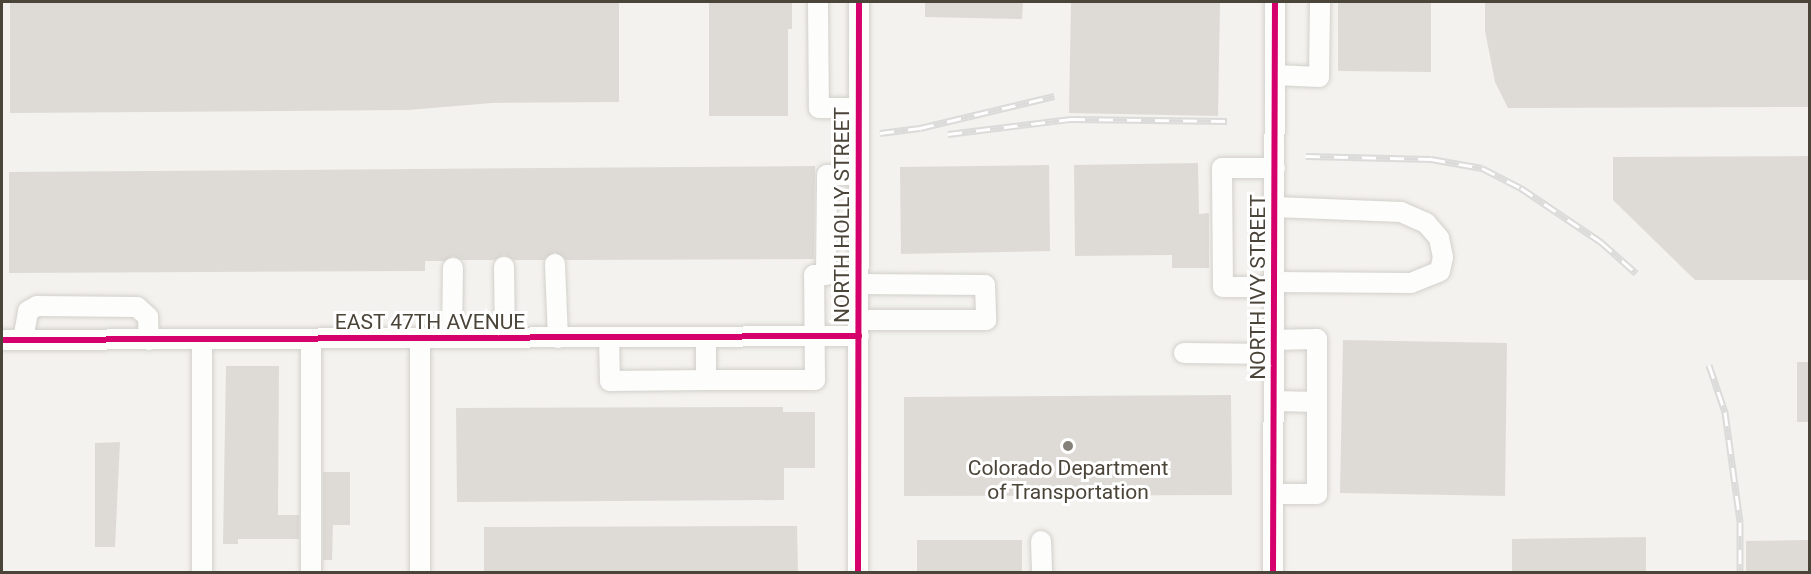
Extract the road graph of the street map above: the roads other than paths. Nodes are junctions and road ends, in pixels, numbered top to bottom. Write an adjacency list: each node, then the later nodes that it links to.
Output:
1 (818, 2): 6 (street)
2 (859, 2): 6 (street, NORTH HOLLY STREET)
3 (1275, 2): 5 (street, NORTH IVY STREET)
4 (1320, 2): 5 (street)
5 (1275, 75): 7 (street, NORTH IVY STREET)
6 (859, 108): 8 (street, NORTH HOLLY STREET)
7 (1275, 168): 9 (street, NORTH IVY STREET); 14 (street)
8 (859, 175): 13 (street, NORTH HOLLY STREET); 16 (street)
9 (1275, 207): 14 (street, NORTH IVY STREET); 14 (street)
10 (555, 264): 21 (street)
11 (504, 267): 20 (street)
12 (453, 268): 19 (street)
13 (859, 284): 15 (street, NORTH HOLLY STREET); 15 (street, EAST 47TH AVENUE)
14 (1274, 285): 28 (street, NORTH IVY STREET)
15 (859, 328): 16 (street, EAST 47TH AVENUE); 38 (street, NORTH HOLLY STREET)
16 (815, 336): 17 (street, EAST 47TH AVENUE); 30 (street)
17 (706, 337): 22 (street, EAST 47TH AVENUE); 30 (street)
18 (420, 338): 19 (street, EAST 47TH AVENUE); 24 (street, EAST 47TH AVENUE); 37 (street)
19 (452, 338): 20 (street, EAST 47TH AVENUE)
20 (505, 338): 21 (street, EAST 47TH AVENUE)
21 (558, 338): 22 (street, EAST 47TH AVENUE)
22 (609, 338): 30 (street)
23 (202, 339): 24 (street, EAST 47TH AVENUE); 27 (street, EAST 47TH AVENUE); 35 (street)
24 (311, 339): 36 (street)
25 (2, 340): 26 (street, EAST 47TH AVENUE)
26 (23, 340): 27 (street, EAST 47TH AVENUE); 27 (street)
27 (149, 340)
28 (1274, 347): 29 (street); 31 (street, NORTH IVY STREET); 32 (street)
29 (1184, 353)
30 (706, 380)
31 (1274, 401): 32 (street); 33 (street, NORTH IVY STREET)
32 (1317, 402): 33 (street)
33 (1273, 494): 40 (street, NORTH IVY STREET)
34 (1041, 542): 39 (street)
35 (202, 573)
36 (311, 573)
37 (420, 573)
38 (858, 573)
39 (1042, 573)
40 (1273, 573)

